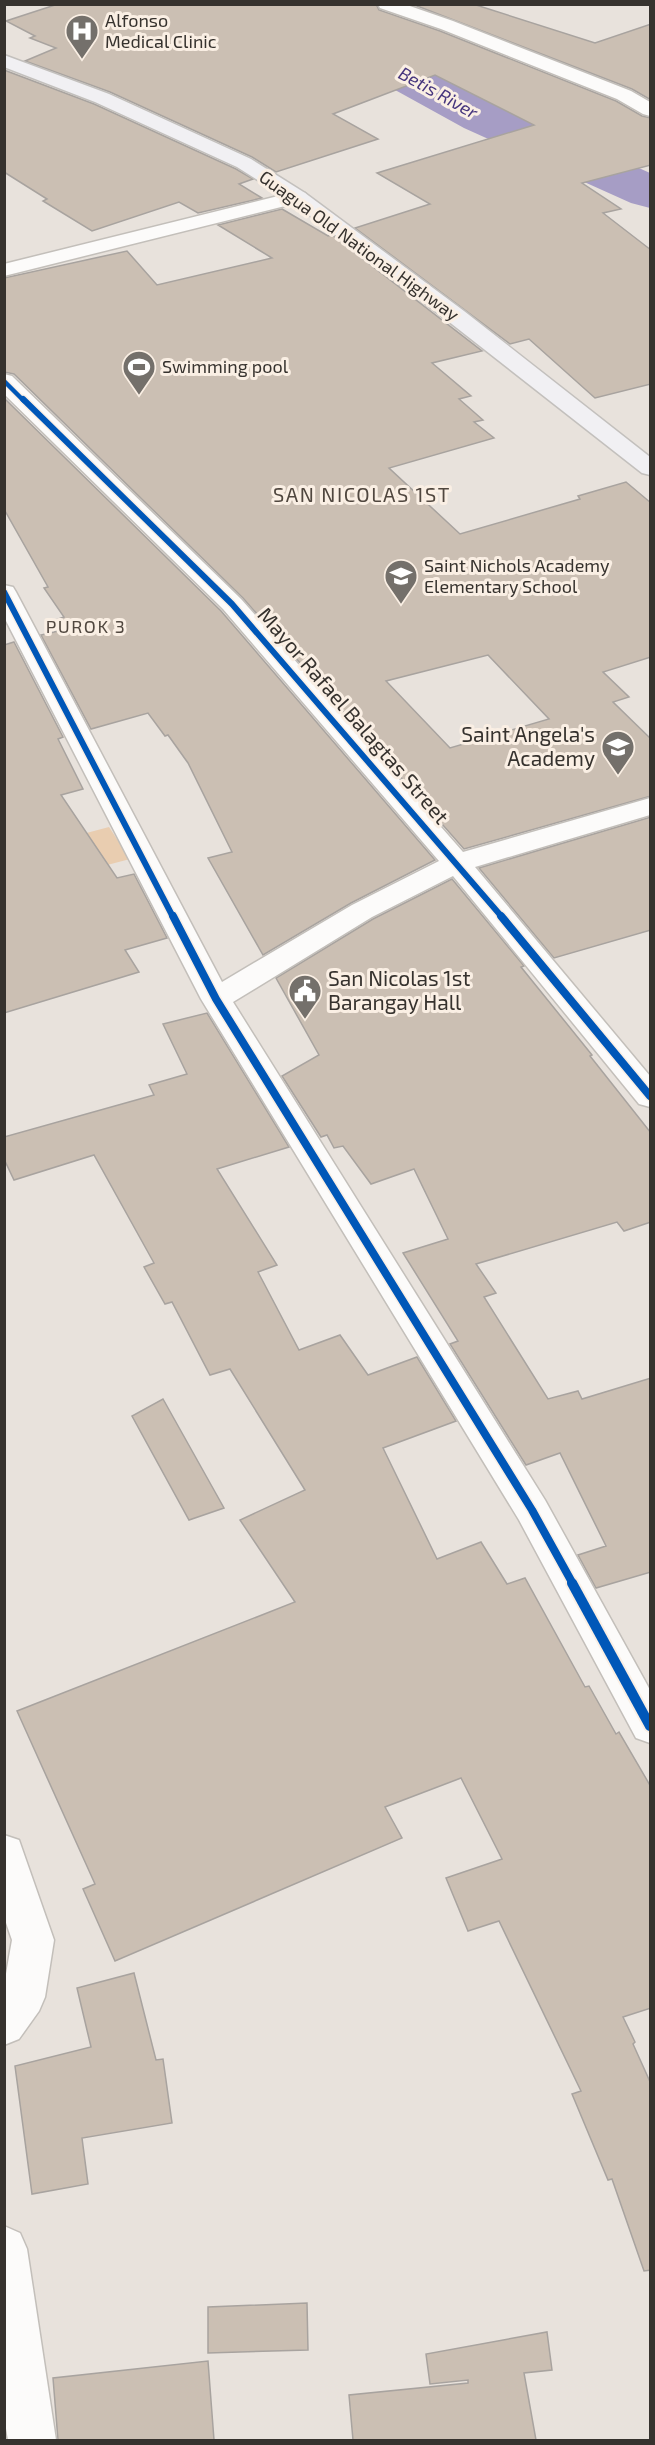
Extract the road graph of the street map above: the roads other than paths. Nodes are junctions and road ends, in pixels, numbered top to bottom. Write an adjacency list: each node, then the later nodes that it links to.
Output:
1 (386, 4): 3 (street)
2 (4, 60): 4 (main road, Guagua Old National Highway)
3 (651, 110)
4 (298, 197): 5 (street); 7 (main road, Guagua Old National Highway)
5 (4, 270)
6 (4, 381): 10 (street, Mayor Rafael Balagtas Street)
7 (651, 468)
8 (4, 592): 11 (street)
9 (651, 806): 10 (street)
10 (457, 863): 11 (street); 12 (street, Mayor Rafael Balagtas Street)
11 (216, 999): 13 (street)
12 (651, 1096)
13 (651, 1726)
14 (4, 1852): 15 (street)
15 (4, 2025)
16 (4, 2249): 17 (street)
17 (32, 2440)

